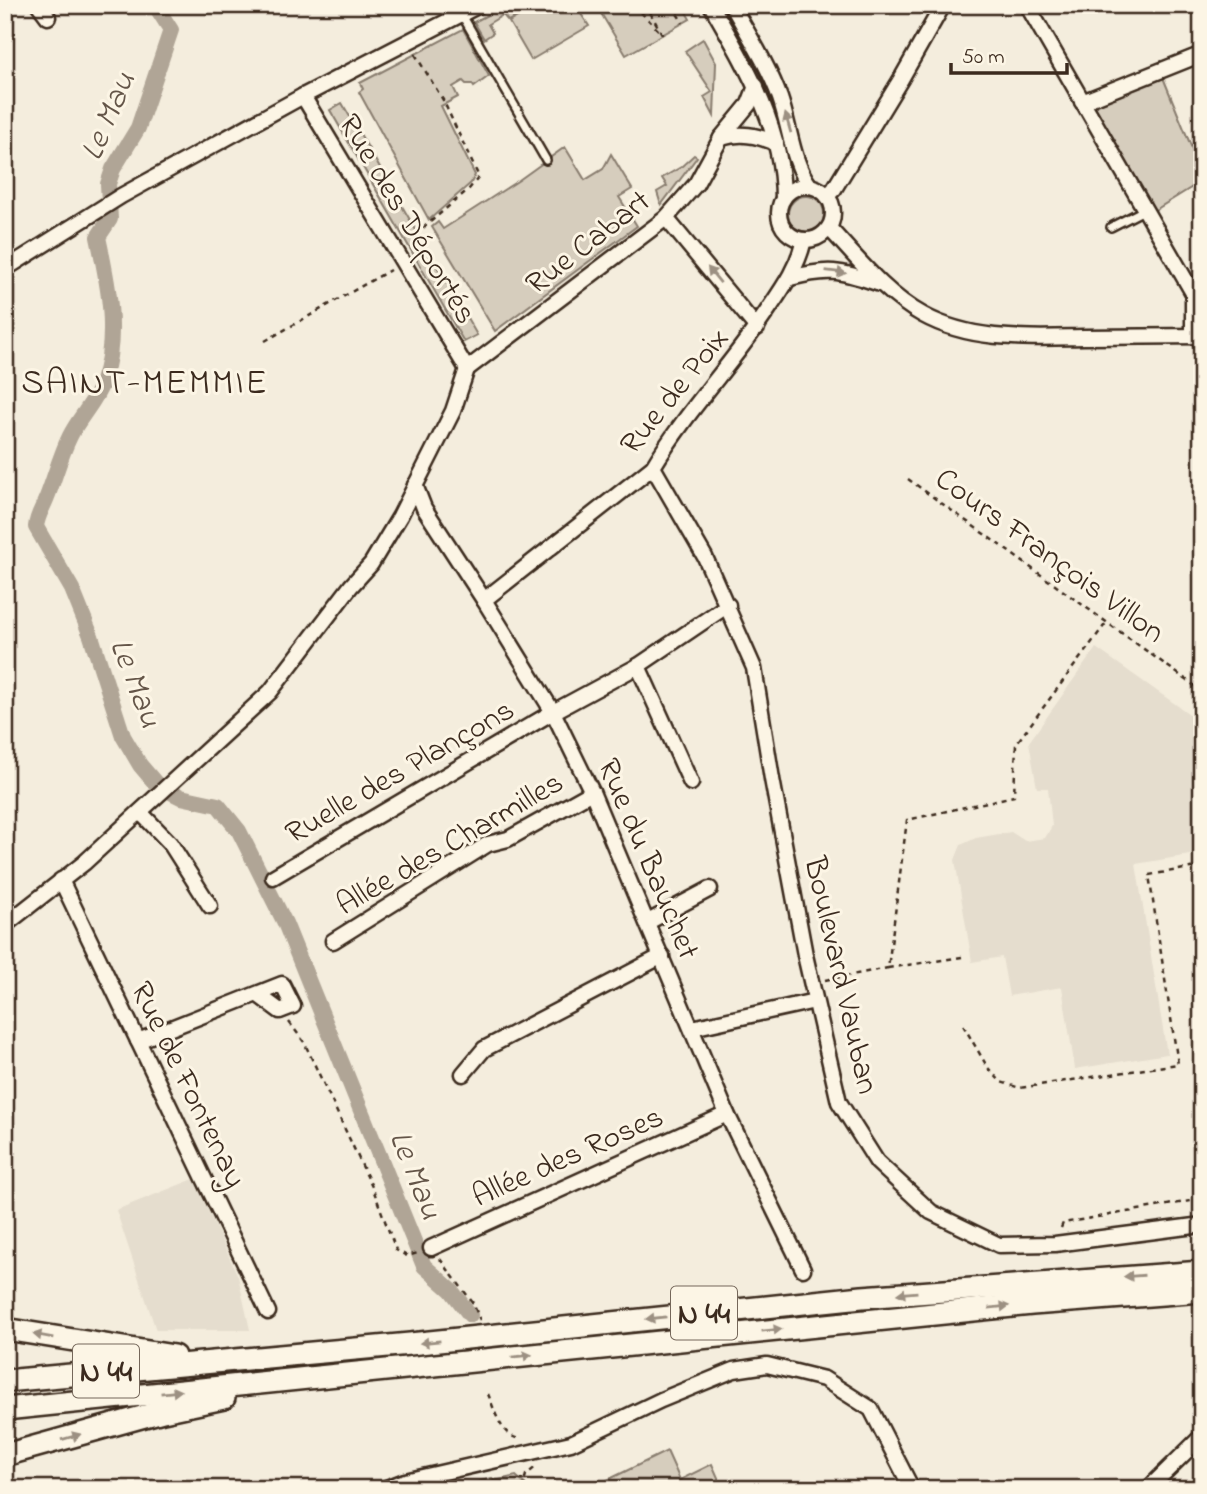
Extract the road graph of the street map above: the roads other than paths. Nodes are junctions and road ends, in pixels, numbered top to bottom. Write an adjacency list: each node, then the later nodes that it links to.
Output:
1 (479, 5): 6 (street)
2 (711, 5): 8 (street)
3 (732, 5): 14 (street, one-way to 3)
4 (943, 5): 15 (street)
5 (1027, 5): 10 (street)
6 (462, 15): 9 (street); 13 (lane)
7 (1202, 54): 10 (street)
8 (756, 86): 11 (street, Rue Cabart); 12 (street)
9 (303, 96): 22 (street); 28 (street, Rue des Déportés)
10 (1082, 102): 17 (street)
11 (721, 138): 12 (street); 18 (street, Rue Cabart)
12 (776, 143): 16 (street)
13 (546, 160)
14 (810, 186): 15 (street); 16 (street)
15 (831, 192): 20 (street)
16 (783, 199): 21 (street)
17 (1144, 210): 19 (lane); 25 (street)
18 (666, 218): 26 (street, one-way to 18); 28 (street, Rue Cabart)
19 (1111, 227)
20 (829, 228): 21 (street); 24 (street)
21 (804, 240): 23 (street, Rue de Poix)
22 (7, 266)
23 (790, 278): 24 (street, one-way to 24); 26 (street, Rue de Poix)
24 (882, 285): 27 (street)
25 (1197, 290): 27 (street)
26 (757, 328): 29 (street, Rue de Poix)
27 (1197, 336)
28 (467, 369): 30 (street)
29 (653, 467): 31 (street, Rue de Poix); 32 (street, Boulevard Vauban)
30 (415, 485): 31 (street, Rue du Bauchet); 37 (street)
31 (484, 600): 34 (street, Rue du Bauchet)
32 (728, 605): 33 (street, Ruelle des Plançons); 47 (street, Boulevard Vauban)
33 (638, 666): 34 (street, Ruelle des Plançons); 35 (street)
34 (553, 712): 36 (street, Rue du Bauchet); 38 (street, Ruelle des Plançons)
35 (691, 783)
36 (592, 792): 42 (street, Rue du Bauchet); 44 (street, Allée des Charmilles)
37 (140, 811): 39 (street); 41 (street)
38 (273, 877)
39 (61, 880): 43 (street); 49 (street, Rue de Fontenay)
40 (710, 889): 42 (street)
41 (210, 906)
42 (648, 922): 45 (street, Rue du Bauchet)
43 (5, 925)
44 (333, 941)
45 (662, 956): 48 (street, Rue du Bauchet); 50 (street)
46 (257, 994): 46 (street); 49 (street)
47 (816, 1001): 48 (street); 52 (street, Boulevard Vauban)
48 (691, 1028): 51 (street, Rue du Bauchet)
49 (138, 1041): 57 (street, Rue de Fontenay)
50 (463, 1074)
51 (727, 1114): 53 (street, Allée des Roses); 54 (street, Rue du Bauchet)
52 (1202, 1225)
53 (431, 1248)
54 (803, 1269)
55 (1202, 1272): 59 (main road, N 44, one-way to 59)
56 (1202, 1291): 60 (main road, N 44, one-way to 56)
57 (268, 1312)
58 (5, 1329): 59 (main road, one-way to 58)
59 (207, 1361): 61 (main road, N 44)
60 (332, 1375): 62 (main road, N 44, one-way to 60); 64 (main road, one-way to 60)
61 (5, 1381)
62 (5, 1409)
63 (1202, 1436): 67 (street)
64 (5, 1455)
65 (384, 1489): 66 (street)
66 (912, 1489)
67 (1149, 1489)

